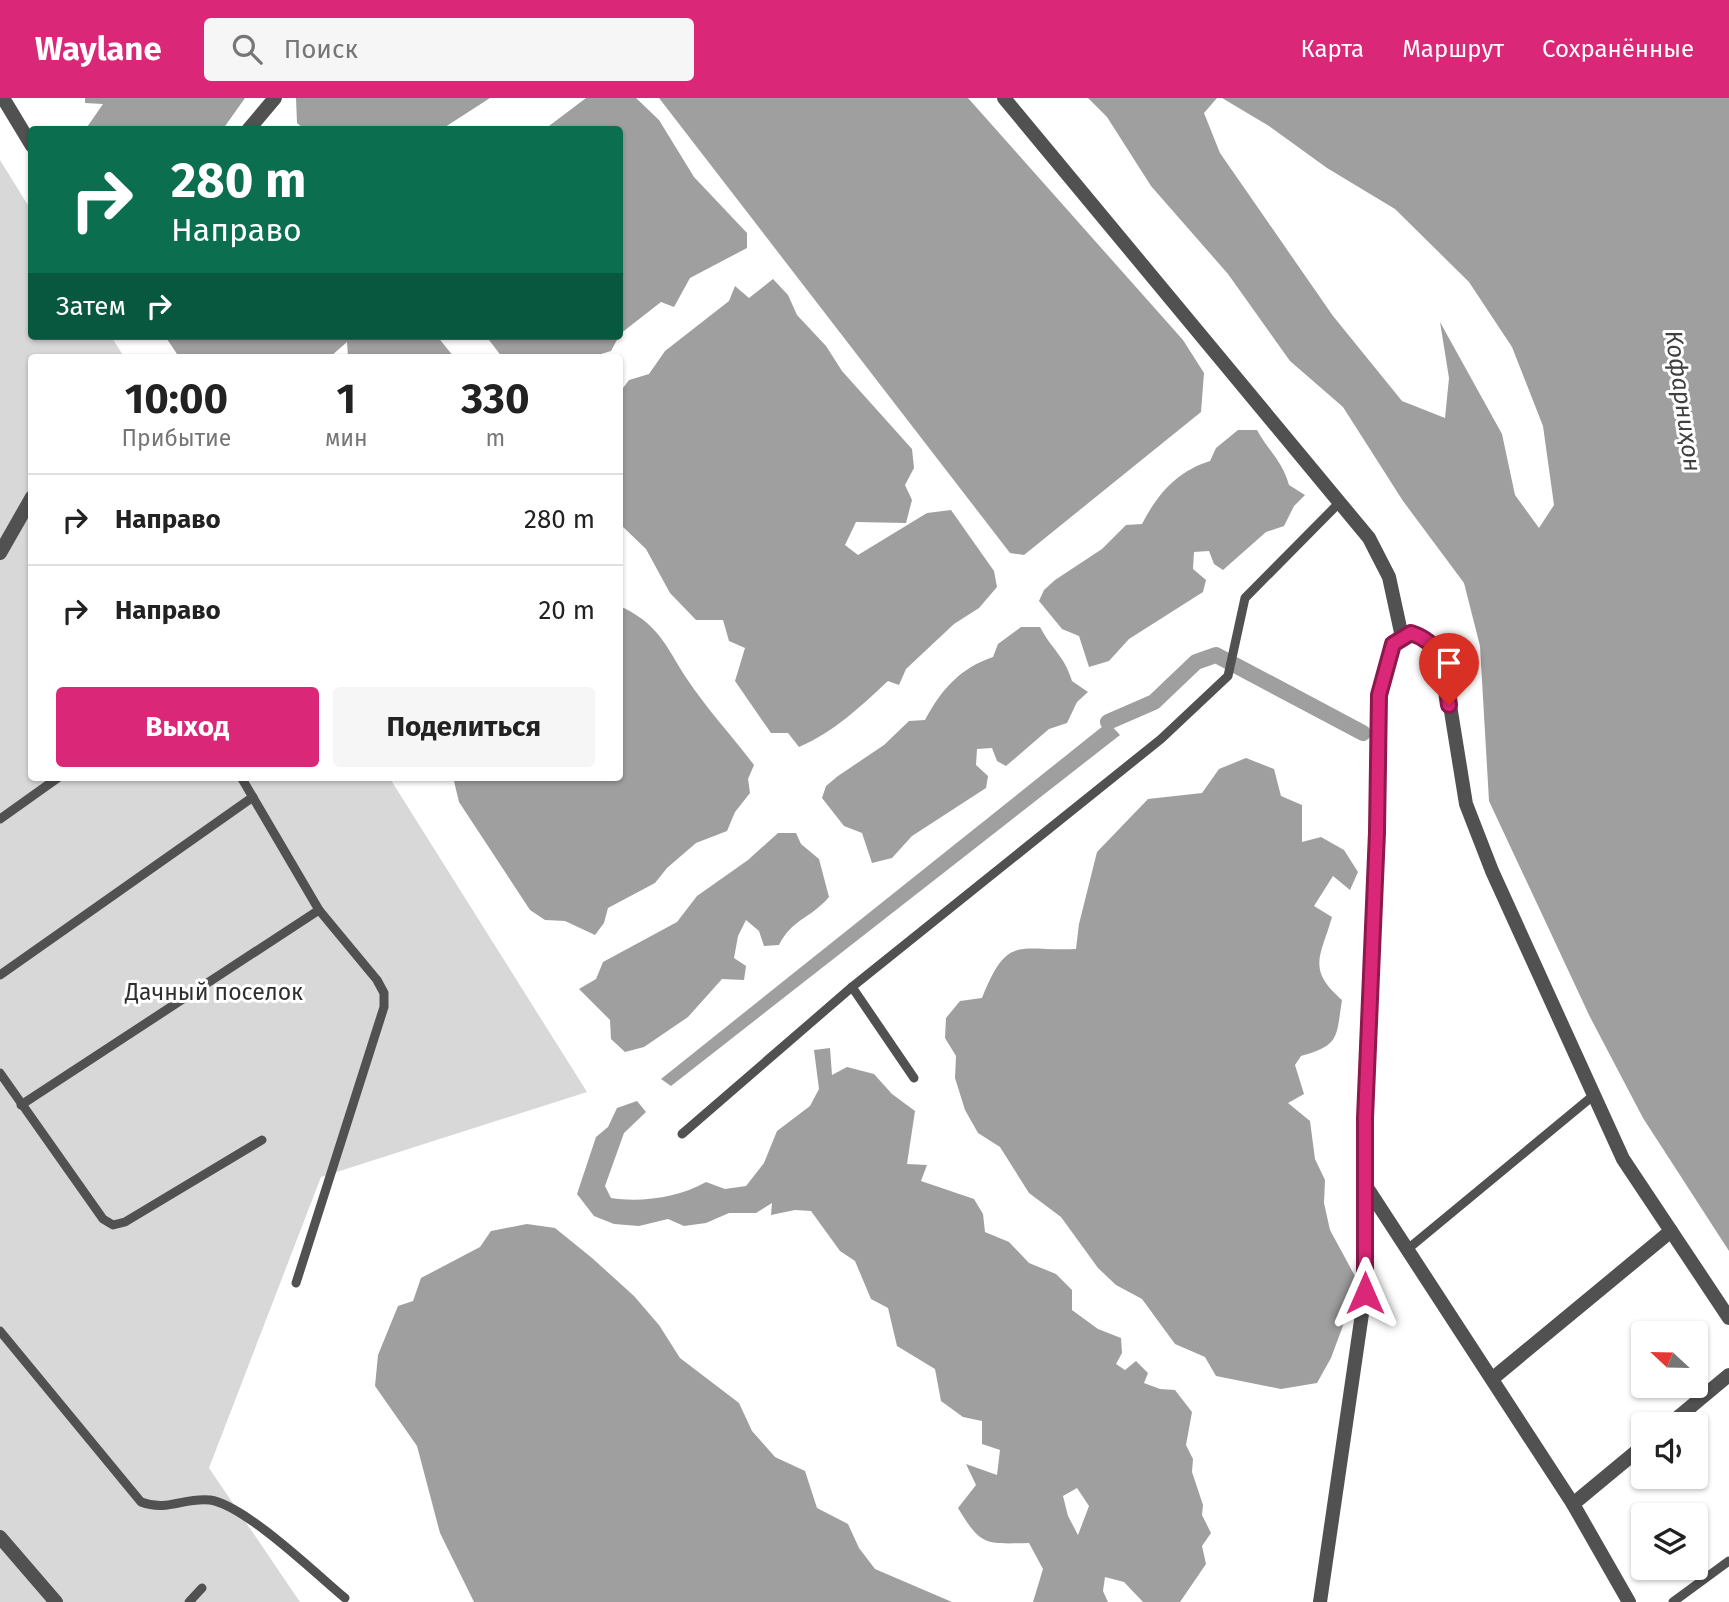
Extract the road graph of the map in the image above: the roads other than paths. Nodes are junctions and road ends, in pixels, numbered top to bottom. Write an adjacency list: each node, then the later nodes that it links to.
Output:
1 (3, 98): 5 (street)
2 (275, 98): 4 (street)
3 (1004, 98): 6 (street)
4 (251, 126)
5 (28, 139)
6 (1340, 502): 9 (street); 16 (lane)
7 (28, 505): 8 (street)
8 (0, 553)
9 (1402, 637): 19 (street); 23 (street)
10 (52, 781): 13 (lane)
11 (243, 781): 12 (lane)
12 (253, 797): 14 (lane); 15 (lane)
13 (0, 819)
14 (319, 910): 20 (lane); 26 (lane)
15 (0, 975)
16 (852, 987): 18 (lane); 21 (lane)
17 (0, 1073): 20 (lane)
18 (914, 1078)
19 (1594, 1095): 24 (street); 25 (lane)
20 (21, 1105): 22 (lane)
21 (682, 1133)
22 (262, 1140)
23 (1365, 1186): 25 (street); 40 (street)
24 (1671, 1231): 27 (street); 30 (street)
25 (1409, 1248): 30 (street)
26 (296, 1283)
27 (1729, 1318)
28 (0, 1331): 37 (lane)
29 (1729, 1375): 31 (street)
30 (1492, 1379): 33 (street)
31 (1684, 1412)
32 (1631, 1456): 33 (street)
33 (1573, 1504): 41 (street)
34 (0, 1536): 38 (street)
35 (1729, 1561): 42 (lane)
36 (202, 1588): 39 (lane)
37 (345, 1598)
38 (56, 1602)
39 (190, 1602)
40 (1320, 1602)
41 (1629, 1602)
42 (1674, 1602)

